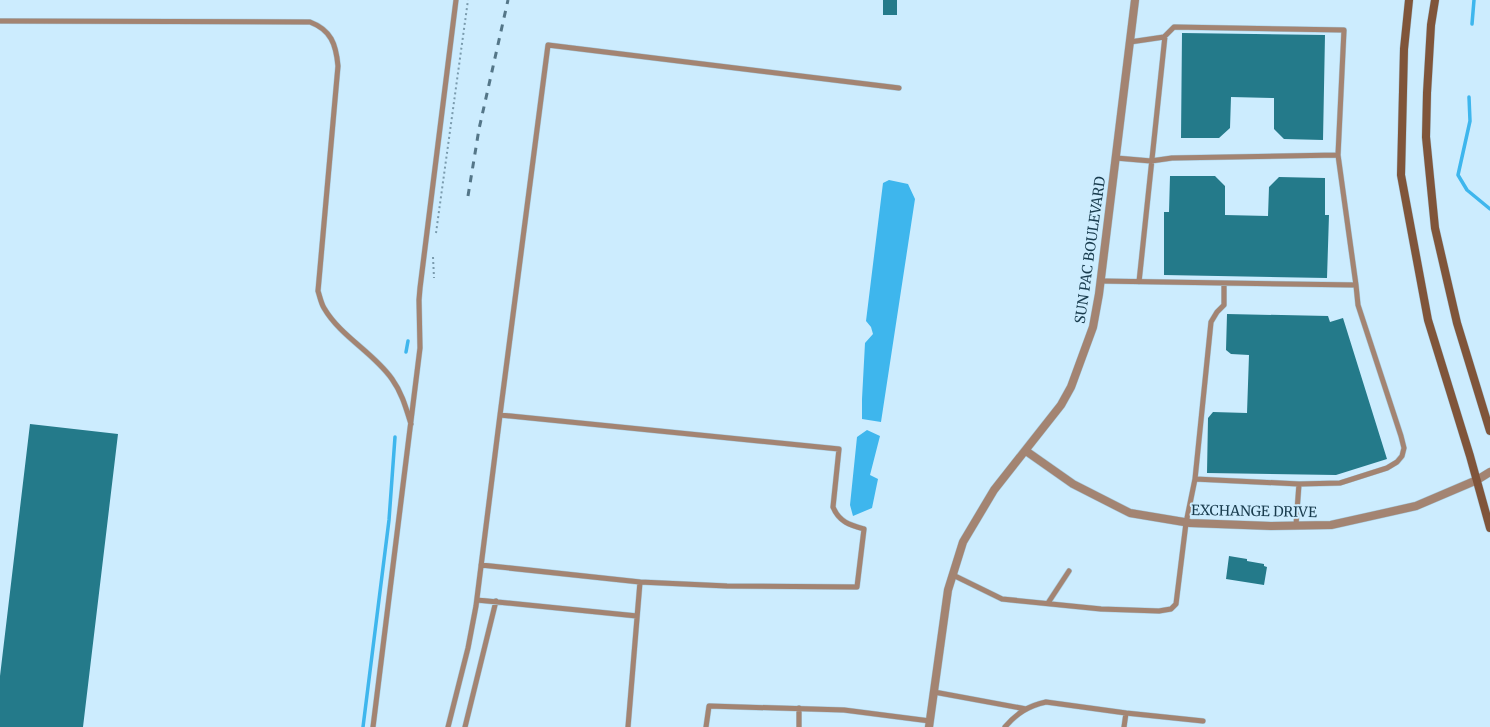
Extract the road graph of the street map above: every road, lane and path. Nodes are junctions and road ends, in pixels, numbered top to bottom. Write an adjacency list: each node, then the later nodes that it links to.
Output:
1 (456, 0): 21 (lane)
2 (468, 0): 13 (path)
3 (1135, 0): 8 (street, SUN PAC BOULEVARD)
4 (1409, 0): 26 (main road)
5 (1435, 0): 22 (main road)
6 (0, 21): 21 (lane)
7 (1165, 36): 8 (lane); 10 (lane); 12 (lane)
8 (1130, 42): 11 (street, SUN PAC BOULEVARD)
9 (899, 88): 20 (lane)
10 (1338, 155): 12 (lane); 19 (lane)
11 (1116, 158): 12 (lane); 16 (street, SUN PAC BOULEVARD)
12 (1151, 161): 17 (lane)
13 (435, 240)
14 (433, 255): 15 (path)
15 (434, 278)
16 (1101, 281): 17 (lane); 23 (street, SUN PAC BOULEVARD)
17 (1139, 282): 18 (lane)
18 (1224, 283): 19 (lane); 25 (lane)
19 (1356, 285): 27 (lane)
20 (500, 415): 31 (lane); 34 (lane)
21 (411, 424): 45 (lane)
22 (1490, 430)
23 (1026, 451): 28 (street, EXCHANGE DRIVE); 33 (street, SUN PAC BOULEVARD)
24 (1490, 472): 26 (street, EXCHANGE DRIVE)
25 (1195, 479): 27 (lane); 28 (lane)
26 (1477, 480): 29 (street, EXCHANGE DRIVE); 30 (main road)
27 (1299, 484): 29 (lane)
28 (1186, 523): 29 (street, EXCHANGE DRIVE); 37 (lane)
29 (1296, 525)
30 (1490, 528)
31 (481, 565): 34 (lane); 35 (lane)
32 (1069, 571): 37 (lane)
33 (953, 575): 37 (lane); 39 (street, SUN PAC BOULEVARD)
34 (640, 582): 38 (lane)
35 (477, 600): 36 (lane); 46 (lane)
36 (496, 601): 38 (lane); 47 (lane)
37 (1048, 603)
38 (638, 616): 48 (lane)
39 (934, 692): 41 (lane); 44 (street, SUN PAC BOULEVARD)
40 (798, 708): 44 (lane); 49 (lane); 50 (lane)
41 (1026, 709): 42 (lane); 51 (lane)
42 (1126, 713): 43 (lane); 52 (lane)
43 (1203, 721)
44 (930, 724)
45 (373, 727)
46 (448, 727)
47 (465, 727)
48 (628, 727)
49 (706, 727)
50 (799, 727)
51 (1005, 727)
52 (1124, 727)

